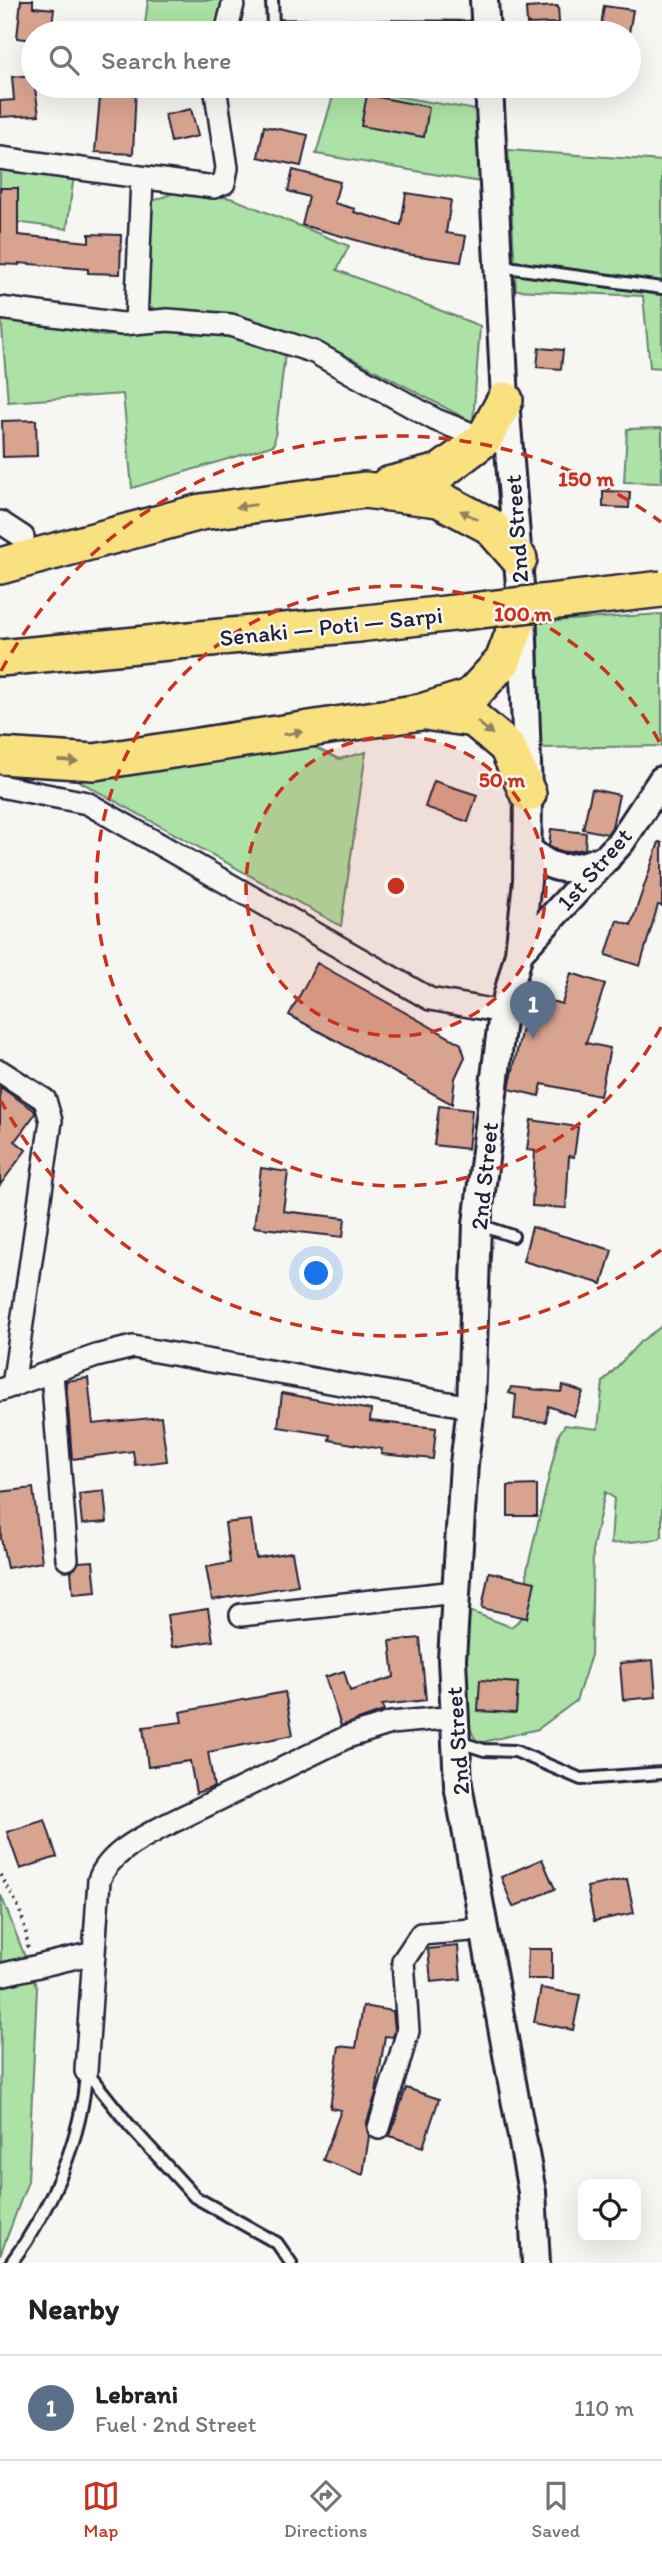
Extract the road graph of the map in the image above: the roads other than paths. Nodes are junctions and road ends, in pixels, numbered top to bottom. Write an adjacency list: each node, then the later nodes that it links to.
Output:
1 (234, 0): 4 (street)
2 (272, 0): 5 (lane)
3 (484, 0): 6 (street)
4 (229, 21)
5 (273, 21)
6 (485, 21)
7 (217, 98): 10 (street)
8 (490, 98): 11 (street)
9 (0, 158): 10 (street)
10 (142, 179): 14 (street)
11 (499, 266): 12 (lane); 15 (street)
12 (662, 288)
13 (0, 308): 14 (street)
14 (136, 323): 16 (street)
15 (505, 400): 16 (highway)
16 (496, 444): 17 (highway); 20 (street, 2nd Street)
17 (364, 491): 20 (highway, one-way to 17); 21 (highway, one-way to 21)
18 (0, 522): 19 (street)
19 (23, 537)
20 (519, 559): 23 (street, 2nd Street)
21 (0, 566)
22 (662, 589): 24 (highway, Senaki — Poti — Sarpi, bridge)
23 (522, 610): 25 (highway); 29 (street, 2nd Street)
24 (0, 658)
25 (421, 712): 26 (highway, one-way to 25); 29 (highway, one-way to 29)
26 (0, 756)
27 (662, 780): 31 (street, 1st Street)
28 (0, 786): 33 (street)
29 (527, 794): 30 (street, 2nd Street)
30 (527, 848): 31 (street); 32 (street, 2nd Street)
31 (608, 858): 32 (street, 1st Street)
32 (519, 953): 33 (street, 2nd Street)
33 (503, 1012): 35 (street, 2nd Street)
34 (0, 1072): 38 (street)
35 (477, 1224): 36 (lane); 39 (street, 2nd Street)
36 (513, 1236)
37 (52, 1373): 38 (street); 39 (street); 40 (street)
38 (7, 1388)
39 (471, 1407): 41 (street, 2nd Street)
40 (67, 1559)
41 (456, 1592): 42 (street); 43 (street, 2nd Street)
42 (241, 1615)
43 (455, 1729): 44 (lane); 45 (street, 2nd Street); 46 (street)
44 (662, 1773)
45 (484, 1929): 49 (street); 52 (street, 2nd Street)
46 (94, 1953): 47 (street); 48 (street)
47 (0, 1975)
48 (86, 2071): 50 (lane); 51 (lane)
49 (379, 2128)
50 (10, 2263)
51 (291, 2263)
52 (537, 2263)

